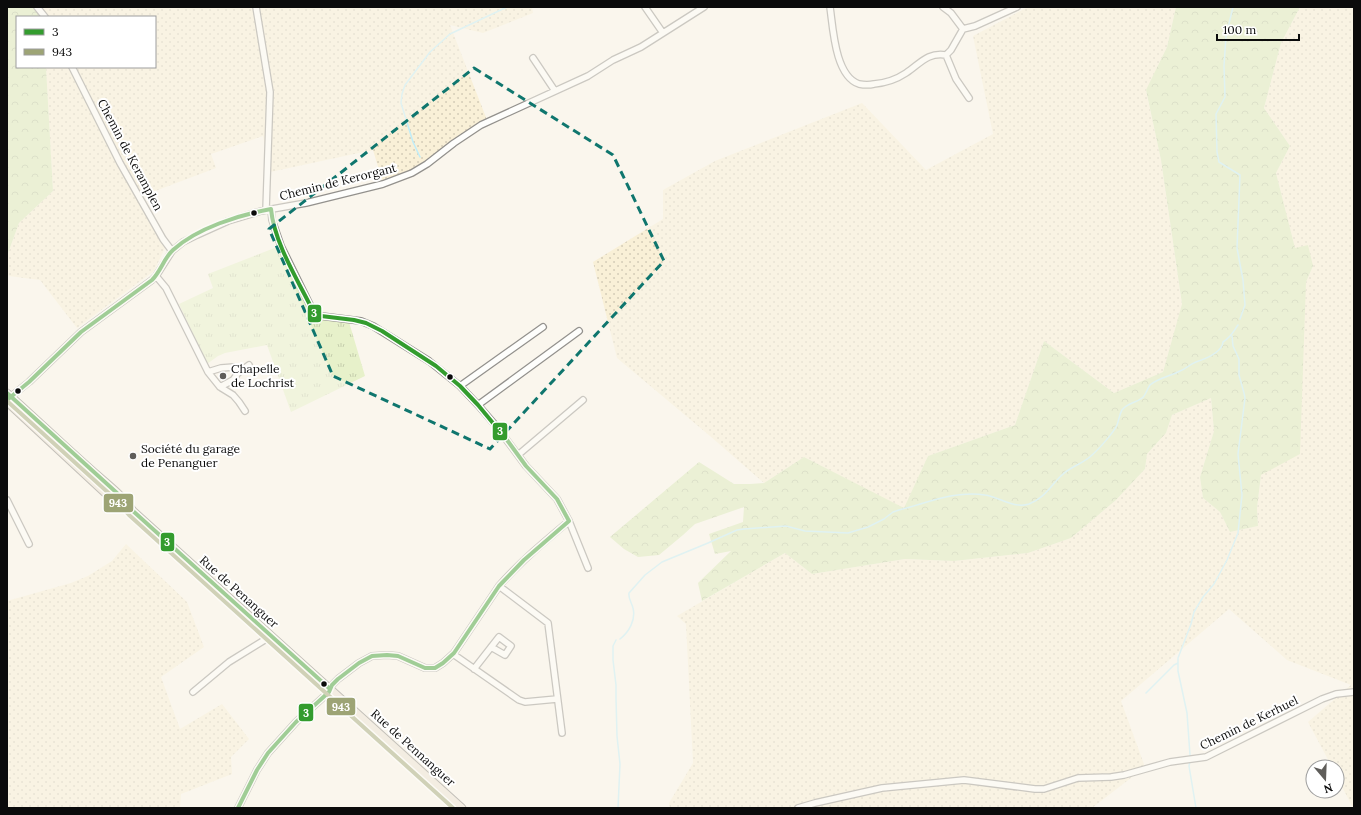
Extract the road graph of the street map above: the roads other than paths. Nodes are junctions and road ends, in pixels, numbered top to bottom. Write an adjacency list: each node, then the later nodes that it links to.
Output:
1 (37, 7): 8 (street)
2 (256, 7): 18 (street)
3 (645, 7): 10 (street)
4 (704, 7): 10 (street, Chemin de Kerorgant)
5 (830, 7): 12 (street)
6 (943, 7): 9 (street)
7 (1017, 7): 9 (street)
8 (44, 16)
9 (963, 28): 12 (street)
10 (663, 33): 11 (street, Chemin de Kerorgant)
11 (630, 53): 14 (street); 16 (street, Chemin de Kerorgant)
12 (946, 55): 17 (street)
13 (533, 58): 16 (street)
14 (626, 58)
15 (72, 68): 19 (street, Chemin de Keramplen)
16 (555, 91): 18 (street, Chemin de Kerorgant)
17 (969, 98)
18 (268, 210): 19 (street, Chemin de Kerorgant); 26 (street)
19 (172, 251): 20 (street)
20 (156, 276): 24 (street); 28 (street)
21 (543, 327): 26 (street)
22 (579, 331): 30 (street)
23 (249, 365): 25 (street)
24 (208, 372): 25 (street); 27 (street)
25 (238, 373): 27 (street)
26 (460, 386): 30 (street)
27 (220, 387): 31 (street)
28 (8, 398): 38 (main road, Rue de Penanguer)
29 (583, 400): 32 (street)
30 (478, 405): 32 (street)
31 (245, 411)
32 (518, 455): 34 (street)
33 (7, 500): 35 (street)
34 (570, 521): 36 (street); 37 (street)
35 (29, 544)
36 (588, 568)
37 (499, 586): 40 (street); 45 (street)
38 (271, 636): 42 (main road, Rue de Penanguer); 43 (street)
39 (491, 646): 41 (street)
40 (453, 654): 41 (street); 42 (street)
41 (474, 669): 45 (street)
42 (330, 689): 48 (street); 49 (main road, Rue de Pennanguer)
43 (193, 692)
44 (1354, 692): 47 (street, Chemin de Kerhuel)
45 (557, 700): 46 (street)
46 (562, 734)
47 (809, 806): 50 (street, Chemin de Kerhuel)
48 (238, 808)
49 (462, 808)
50 (798, 808)

